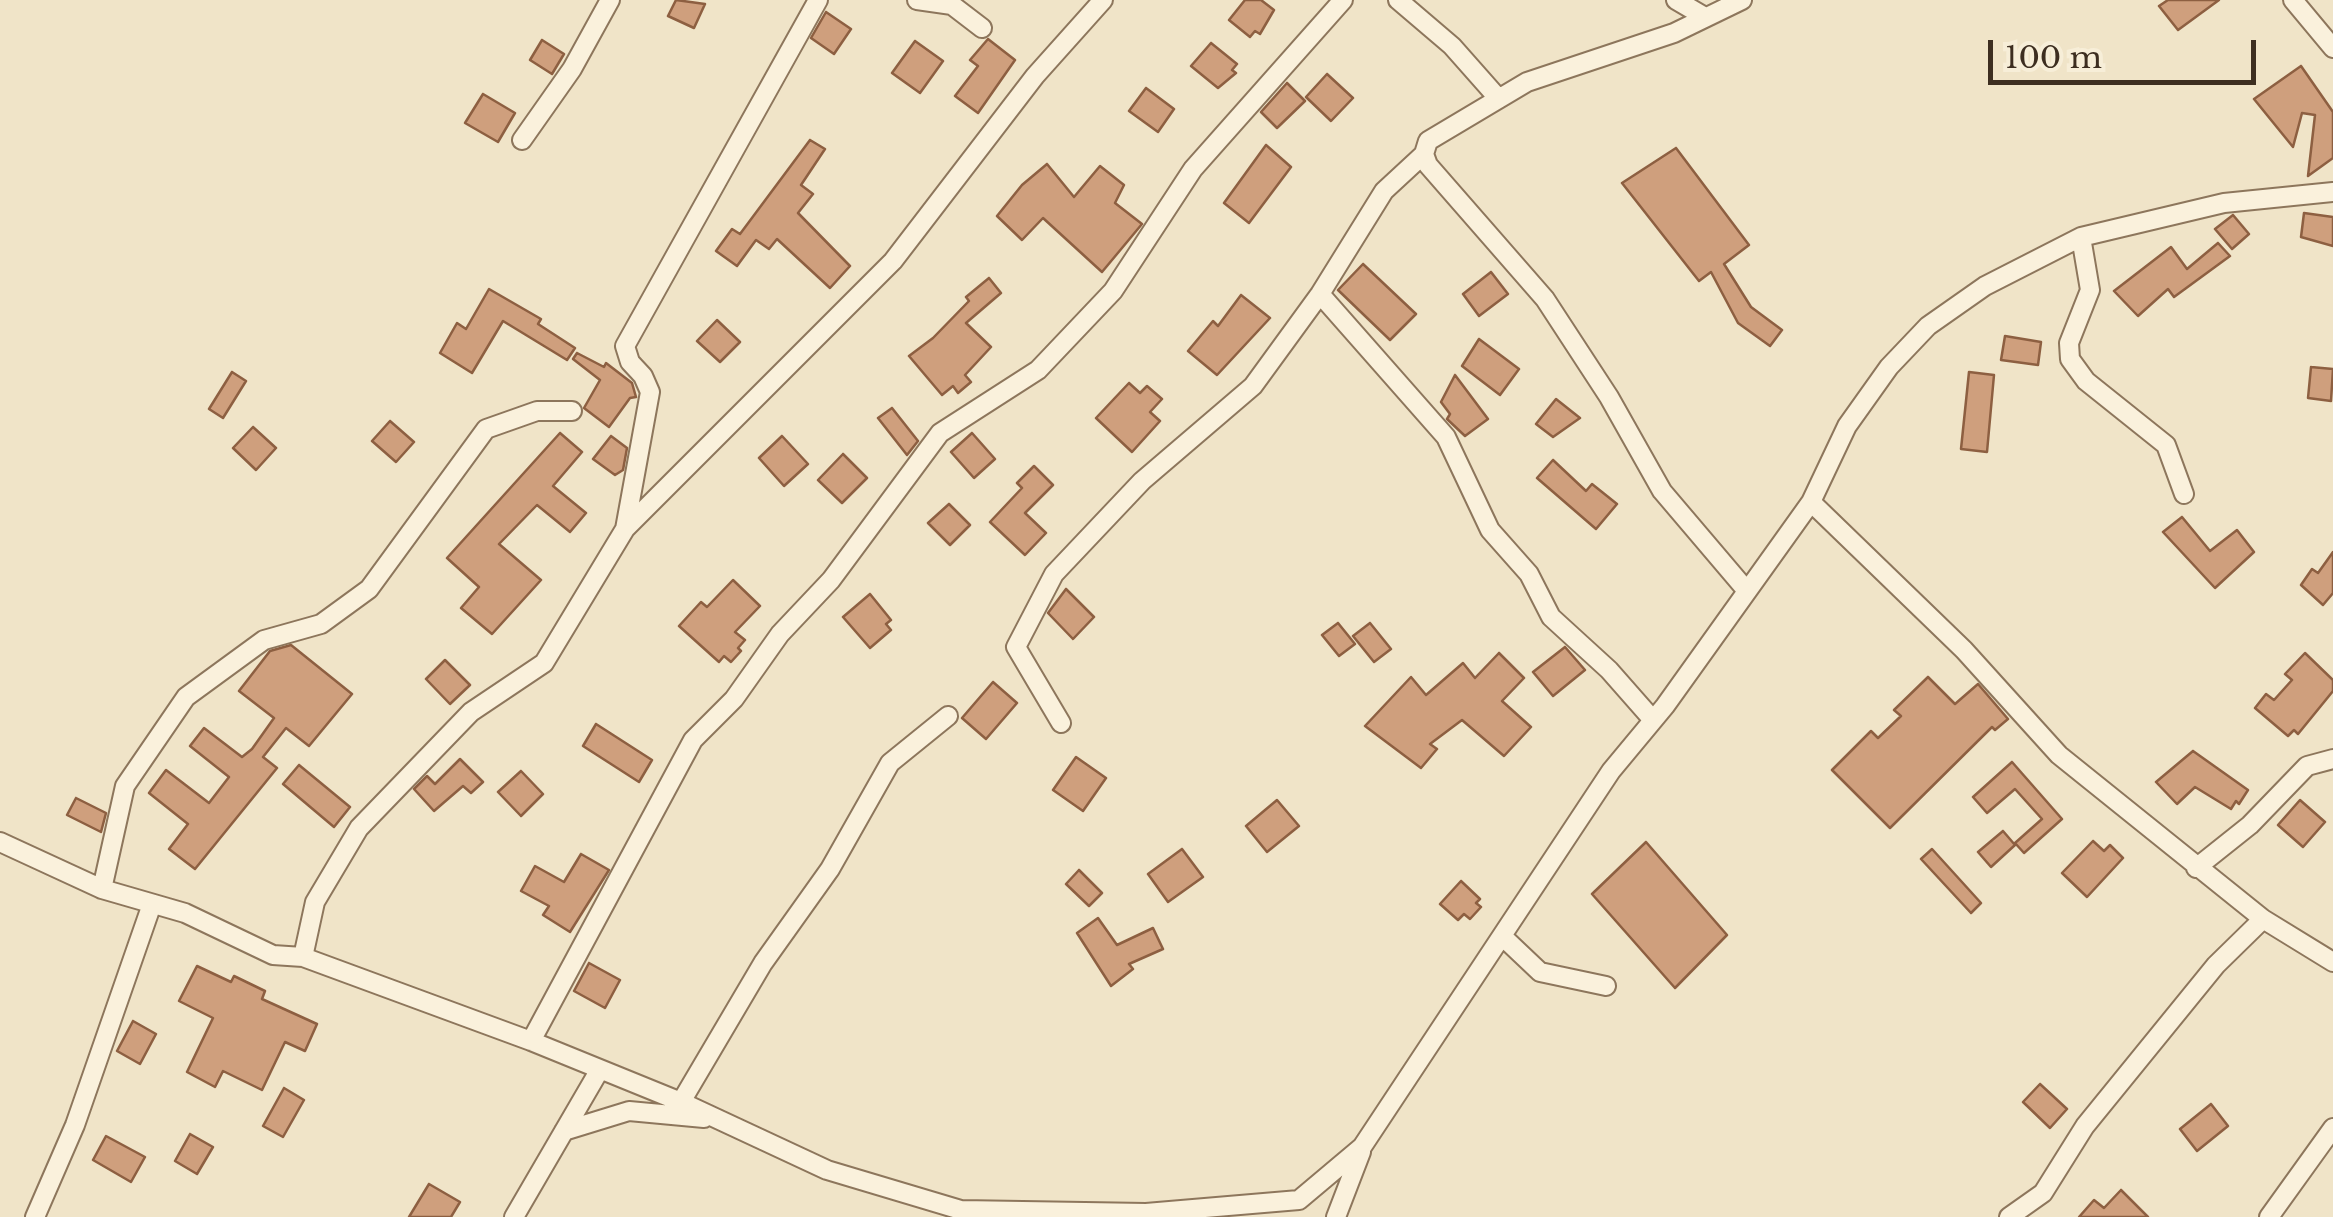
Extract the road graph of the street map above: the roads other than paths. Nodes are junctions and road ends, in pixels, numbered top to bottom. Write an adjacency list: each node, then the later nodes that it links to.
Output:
1 (610, 0): 14 (street)
2 (818, 0): 22 (street)
3 (916, 0): 11 (street)
4 (1103, 0): 22 (street)
5 (1342, 0): 37 (street)
6 (1398, 0): 13 (street)
7 (1676, 0): 10 (street)
8 (1742, 0): 10 (street)
9 (2293, 0): 12 (street)
10 (1706, 17): 13 (street)
11 (982, 28)
12 (2333, 48)
13 (1498, 98): 15 (street)
14 (522, 140)
15 (1424, 154): 18 (street); 23 (street)
16 (2333, 192): 17 (street)
17 (2081, 237): 20 (street); 21 (street)
18 (1320, 294): 25 (street); 26 (street)
19 (572, 412): 30 (street)
20 (2184, 494)
21 (1811, 502): 23 (street); 29 (street)
22 (625, 530): 34 (street)
23 (1747, 591): 25 (street)
24 (948, 716): 39 (street)
25 (1654, 720): 33 (street)
26 (1062, 723)
27 (2333, 759): 29 (street)
28 (0, 842): 30 (street)
29 (2196, 868): 32 (street)
30 (102, 889): 31 (street)
31 (152, 904): 34 (street); 47 (street)
32 (2263, 919): 35 (street); 49 (street)
33 (1502, 936): 36 (street); 43 (street)
34 (303, 956): 37 (street)
35 (2333, 962)
36 (1606, 986)
37 (530, 1041): 38 (street)
38 (599, 1071): 39 (street); 42 (street)
39 (681, 1102): 40 (street)
40 (714, 1119): 42 (street); 46 (street)
41 (2333, 1128): 50 (street)
42 (564, 1131): 48 (street)
43 (1362, 1147): 44 (street); 45 (street)
44 (1302, 1208): 46 (street)
45 (1343, 1214)
46 (1062, 1216)
47 (35, 1217)
48 (514, 1217)
49 (2009, 1217)
50 (2269, 1217)

